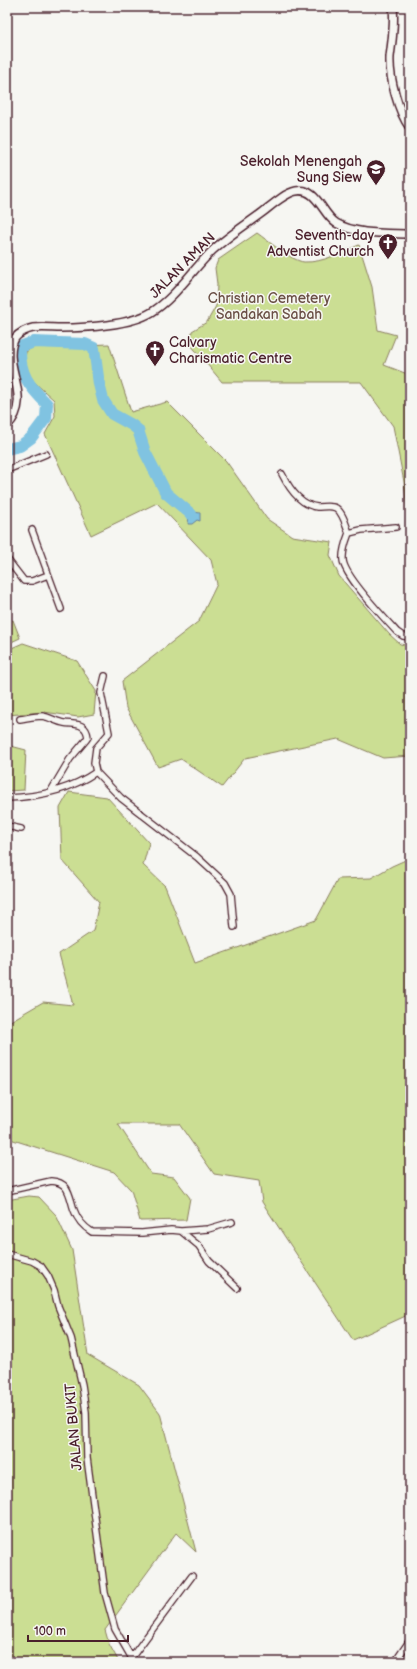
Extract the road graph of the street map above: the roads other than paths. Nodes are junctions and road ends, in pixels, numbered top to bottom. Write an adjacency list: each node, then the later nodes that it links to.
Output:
1 (393, 7): 2 (street)
2 (410, 128)
3 (410, 234): 4 (street, JALAN AMAN)
4 (7, 426)
5 (46, 454): 6 (street)
6 (7, 470)
7 (282, 474): 10 (street)
8 (396, 527): 10 (street)
9 (32, 530): 13 (street)
10 (349, 533): 15 (street)
11 (7, 559): 12 (street)
12 (10, 568): 13 (street)
13 (48, 575): 14 (street)
14 (61, 609)
15 (410, 637)
16 (104, 676): 18 (street)
17 (20, 719): 19 (street)
18 (96, 772): 19 (street); 23 (street)
19 (51, 791): 20 (street)
20 (7, 798)
21 (7, 826): 22 (street)
22 (21, 830)
23 (234, 926)
24 (7, 1191): 26 (street)
25 (232, 1222): 26 (street)
26 (181, 1231): 28 (street)
27 (7, 1254): 31 (street, JALAN BUKIT)
28 (237, 1288)
29 (192, 1576): 31 (street)
30 (410, 1640): 32 (street)
31 (132, 1660)
32 (395, 1662)

